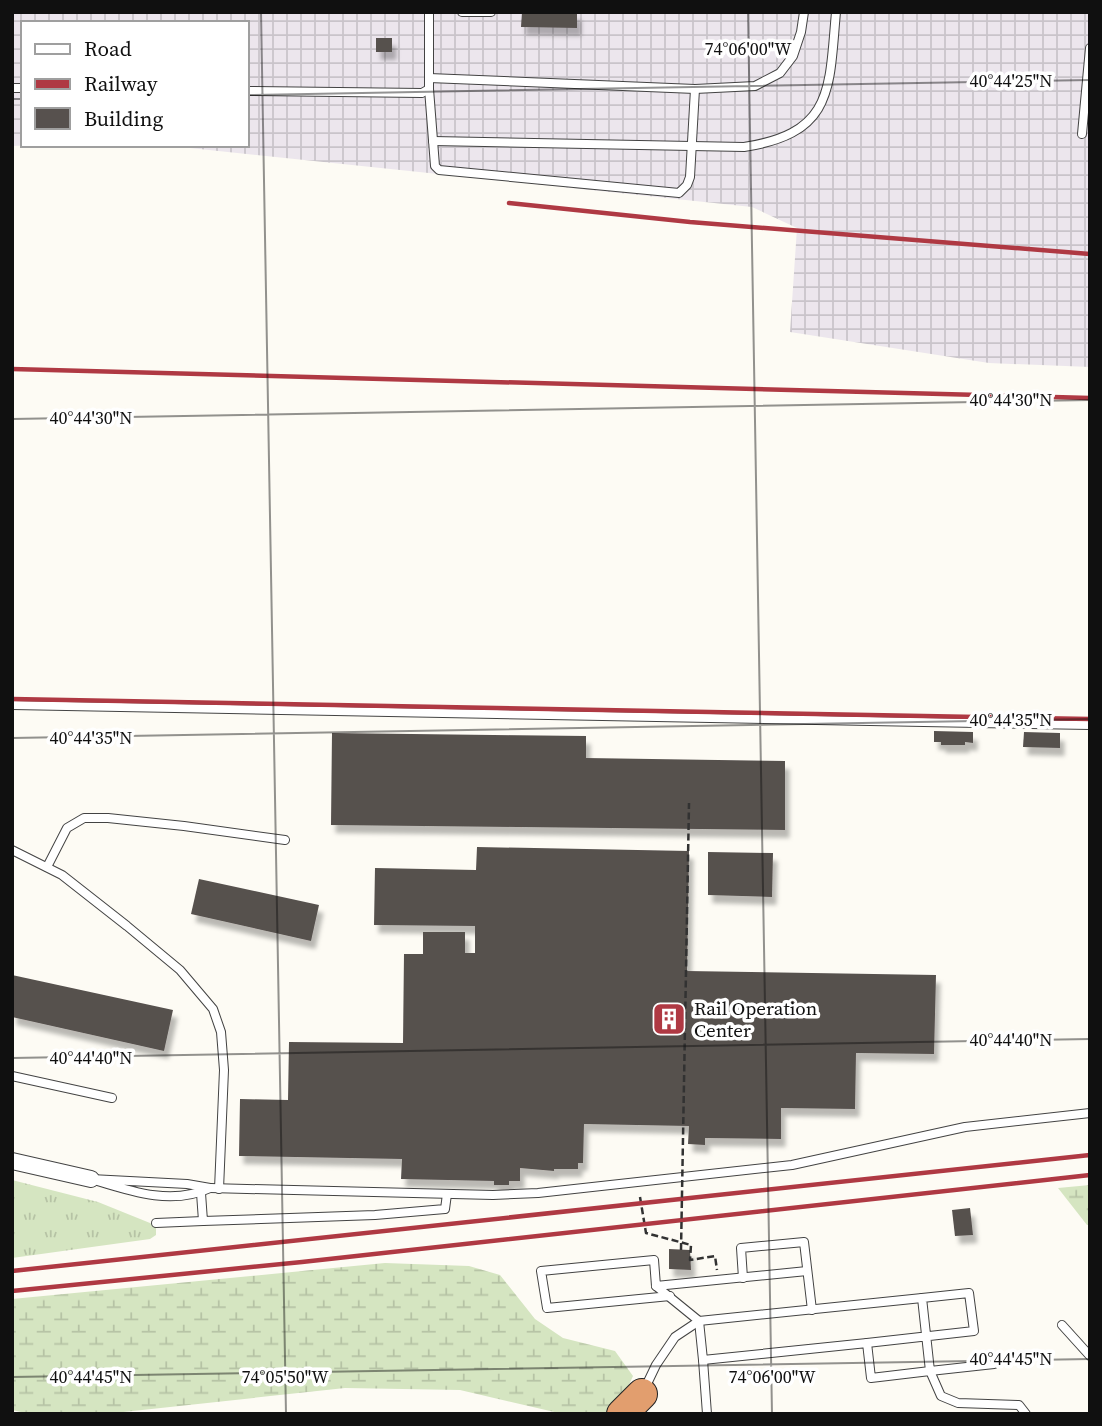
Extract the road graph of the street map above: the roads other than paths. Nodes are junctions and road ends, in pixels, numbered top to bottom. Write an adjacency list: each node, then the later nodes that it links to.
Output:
1 (429, 12): 7 (lane)
2 (462, 12): 3 (lane)
3 (491, 12)
4 (804, 12): 9 (lane)
5 (836, 12): 13 (lane)
6 (1090, 48): 11 (lane)
7 (429, 78): 8 (lane); 9 (lane)
8 (429, 89): 10 (lane); 12 (lane)
9 (695, 89): 13 (lane)
10 (248, 91)
11 (1082, 134)
12 (433, 141): 13 (lane); 13 (lane)
13 (692, 145)
14 (12, 705): 15 (lane)
15 (1090, 725)
16 (285, 840): 18 (lane)
17 (12, 850): 18 (lane)
18 (47, 867): 24 (lane)
19 (12, 1076): 20 (lane)
20 (112, 1098)
21 (1090, 1112): 26 (lane)
22 (12, 1161): 23 (street)
23 (90, 1179): 24 (lane); 25 (lane)
24 (215, 1188): 25 (lane); 26 (lane)
25 (201, 1193): 27 (lane)
26 (447, 1194): 27 (lane)
27 (203, 1221): 28 (lane)
28 (156, 1223)
29 (807, 1270): 30 (lane); 30 (lane); 34 (lane)
30 (743, 1278): 31 (lane)
31 (656, 1286): 32 (lane); 32 (lane)
32 (670, 1296): 35 (lane)
33 (922, 1298): 34 (lane); 37 (lane); 37 (lane)
34 (812, 1310): 35 (lane)
35 (699, 1321): 40 (lane); 43 (lane)
36 (1062, 1325): 39 (lane)
37 (927, 1337): 38 (lane); 42 (lane)
38 (867, 1343): 40 (lane); 42 (lane)
39 (1090, 1356)
40 (704, 1360): 44 (lane)
41 (994, 1364): 42 (lane)
42 (930, 1371): 45 (lane)
43 (634, 1407)
44 (707, 1414)
45 (1026, 1414)

